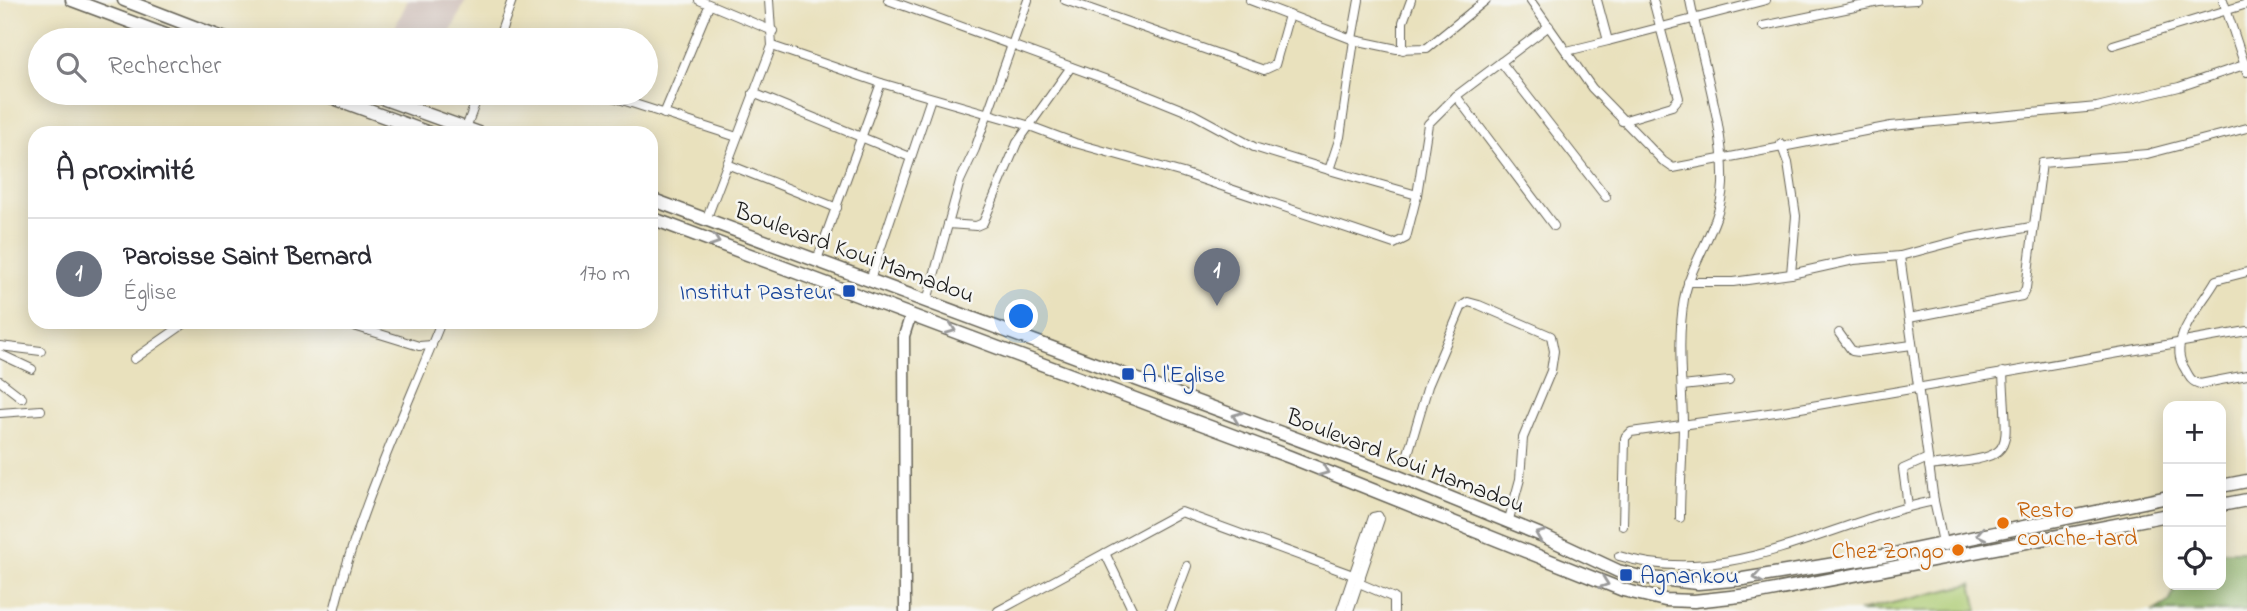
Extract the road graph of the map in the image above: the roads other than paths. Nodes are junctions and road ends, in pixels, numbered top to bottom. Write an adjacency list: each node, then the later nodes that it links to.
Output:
1 (72, 0): 29 (main road)
2 (124, 0): 30 (main road)
3 (512, 0): 31 (street)
4 (699, 0): 23 (street)
5 (769, 0): 33 (street)
6 (888, 0): 38 (street)
7 (1028, 0): 38 (street)
8 (1065, 0): 25 (street)
9 (1250, 0): 25 (street)
10 (1359, 0): 34 (street)
11 (1411, 0): 39 (street)
12 (1486, 0): 39 (street)
13 (1530, 0): 27 (street)
14 (1597, 0): 35 (street)
15 (1653, 0): 32 (street)
16 (1690, 0): 26 (street)
17 (1766, 0): 21 (street)
18 (1916, 0): 20 (street)
19 (2223, 0): 24 (street)
20 (1879, 1): 28 (street)
21 (1750, 2): 26 (street)
22 (2247, 4): 24 (street)
23 (709, 6): 33 (street); 52 (street)
24 (2227, 11): 36 (street); 43 (street)
25 (1289, 15): 34 (street)
26 (1693, 19): 32 (street); 64 (street)
27 (1549, 26): 40 (street); 41 (street)
28 (1763, 26)
29 (146, 28)
30 (197, 28)
31 (502, 28)
32 (1659, 28): 35 (street); 54 (street)
33 (773, 31): 37 (street)
34 (1353, 39): 39 (street); 66 (street)
35 (1608, 41): 40 (street)
36 (2113, 45)
37 (772, 46): 44 (street); 45 (street)
38 (1011, 47): 42 (street); 53 (street)
39 (1403, 50)
40 (1567, 51): 54 (street)
41 (1501, 62): 46 (street); 68 (street)
42 (1071, 67): 55 (street); 66 (street)
43 (2246, 67): 62 (street)
44 (881, 83): 47 (street); 61 (street)
45 (753, 93): 60 (street); 61 (street)
46 (1456, 96): 67 (street); 74 (street)
47 (931, 98): 53 (street); 63 (street)
48 (353, 105): 56 (main road)
49 (402, 105): 57 (main road)
50 (475, 105): 58 (street)
51 (637, 105): 52 (street)
52 (664, 114): 60 (street)
53 (986, 114): 55 (street); 73 (street)
54 (1622, 121): 64 (street)
55 (1027, 125): 67 (street); 73 (street)
56 (410, 126)
57 (460, 126)
58 (467, 126)
59 (2247, 128): 75 (street)
60 (737, 137): 65 (street)
61 (862, 137): 63 (street); 70 (street)
62 (1781, 144): 64 (street); 79 (street)
63 (910, 157): 80 (street)
64 (1721, 159): 81 (street)
65 (727, 164): 70 (street); 71 (street)
66 (1329, 170): 67 (street)
67 (1418, 195)
68 (1606, 197)
69 (658, 202): 71 (main road, Boulevard Koui Mamadou)
70 (838, 208): 77 (street)
71 (706, 220): 77 (main road, Boulevard Koui Mamadou)
72 (658, 221): 83 (main road, Boulevard Koui Mamadou, one-way to 83)
73 (948, 224): 82 (street)
74 (1554, 226)
75 (2031, 227): 76 (street); 84 (street)
76 (1900, 256): 79 (street); 84 (street)
77 (817, 260): 80 (main road, Boulevard Koui Mamadou)
78 (2247, 272): 90 (street)
79 (1791, 274): 81 (street)
80 (870, 280): 82 (main road, Boulevard Koui Mamadou)
81 (1688, 282): 104 (street)
82 (927, 301): 97 (main road, Boulevard Koui Mamadou)
83 (911, 314): 102 (main road, Boulevard Koui Mamadou, one-way to 102); 130 (street)
84 (1909, 318): 92 (street)
85 (177, 329): 96 (street)
86 (364, 329): 91 (street)
87 (438, 329): 91 (street)
88 (2247, 331): 90 (street)
89 (1839, 333): 92 (street)
90 (2180, 342): 99 (street); 100 (street)
91 (432, 345): 129 (street)
92 (1912, 345): 105 (street)
93 (0, 346): 94 (street)
94 (41, 351)
95 (0, 354): 98 (street)
96 (134, 359)
97 (1095, 363): 102 (main road); 121 (main road, Boulevard Koui Mamadou, one-way to 97)
98 (32, 369)
99 (2003, 372): 105 (street); 111 (street)
100 (2247, 375)
101 (0, 381): 106 (street)
102 (1088, 381): 126 (main road, Boulevard Koui Mamadou, one-way to 126)
103 (1728, 381): 104 (street)
104 (1682, 386): 109 (street)
105 (1918, 387): 109 (street); 111 (street)
106 (22, 398)
107 (41, 410): 108 (street)
108 (0, 413)
109 (1683, 425): 120 (street); 122 (street)
110 (1407, 457): 121 (street)
111 (1929, 462): 116 (street); 118 (street)
112 (2247, 481): 113 (main road)
113 (2226, 485)
114 (2163, 498): 123 (main road, Boulevard Koui Mamadou, one-way to 123)
115 (2247, 500): 117 (main road)
116 (1934, 501): 118 (street); 123 (street)
117 (2226, 504)
118 (1908, 506): 125 (street)
119 (2163, 516): 126 (main road, Boulevard Koui Mamadou)
120 (1680, 518)
121 (1508, 523): 123 (main road, Boulevard Koui Mamadou, one-way to 121)
122 (1623, 526)
123 (1942, 542): 126 (street)
124 (1105, 553): 128 (street); 131 (street); 132 (street)
125 (1619, 556)
126 (1946, 559)
127 (1187, 566): 133 (street)
128 (1358, 579): 128 (street); 134 (street); 135 (street); 136 (street)
129 (334, 611)
130 (905, 611)
131 (999, 611)
132 (1133, 611)
133 (1170, 611)
134 (1342, 611)
135 (1349, 611)
136 (1394, 611)

